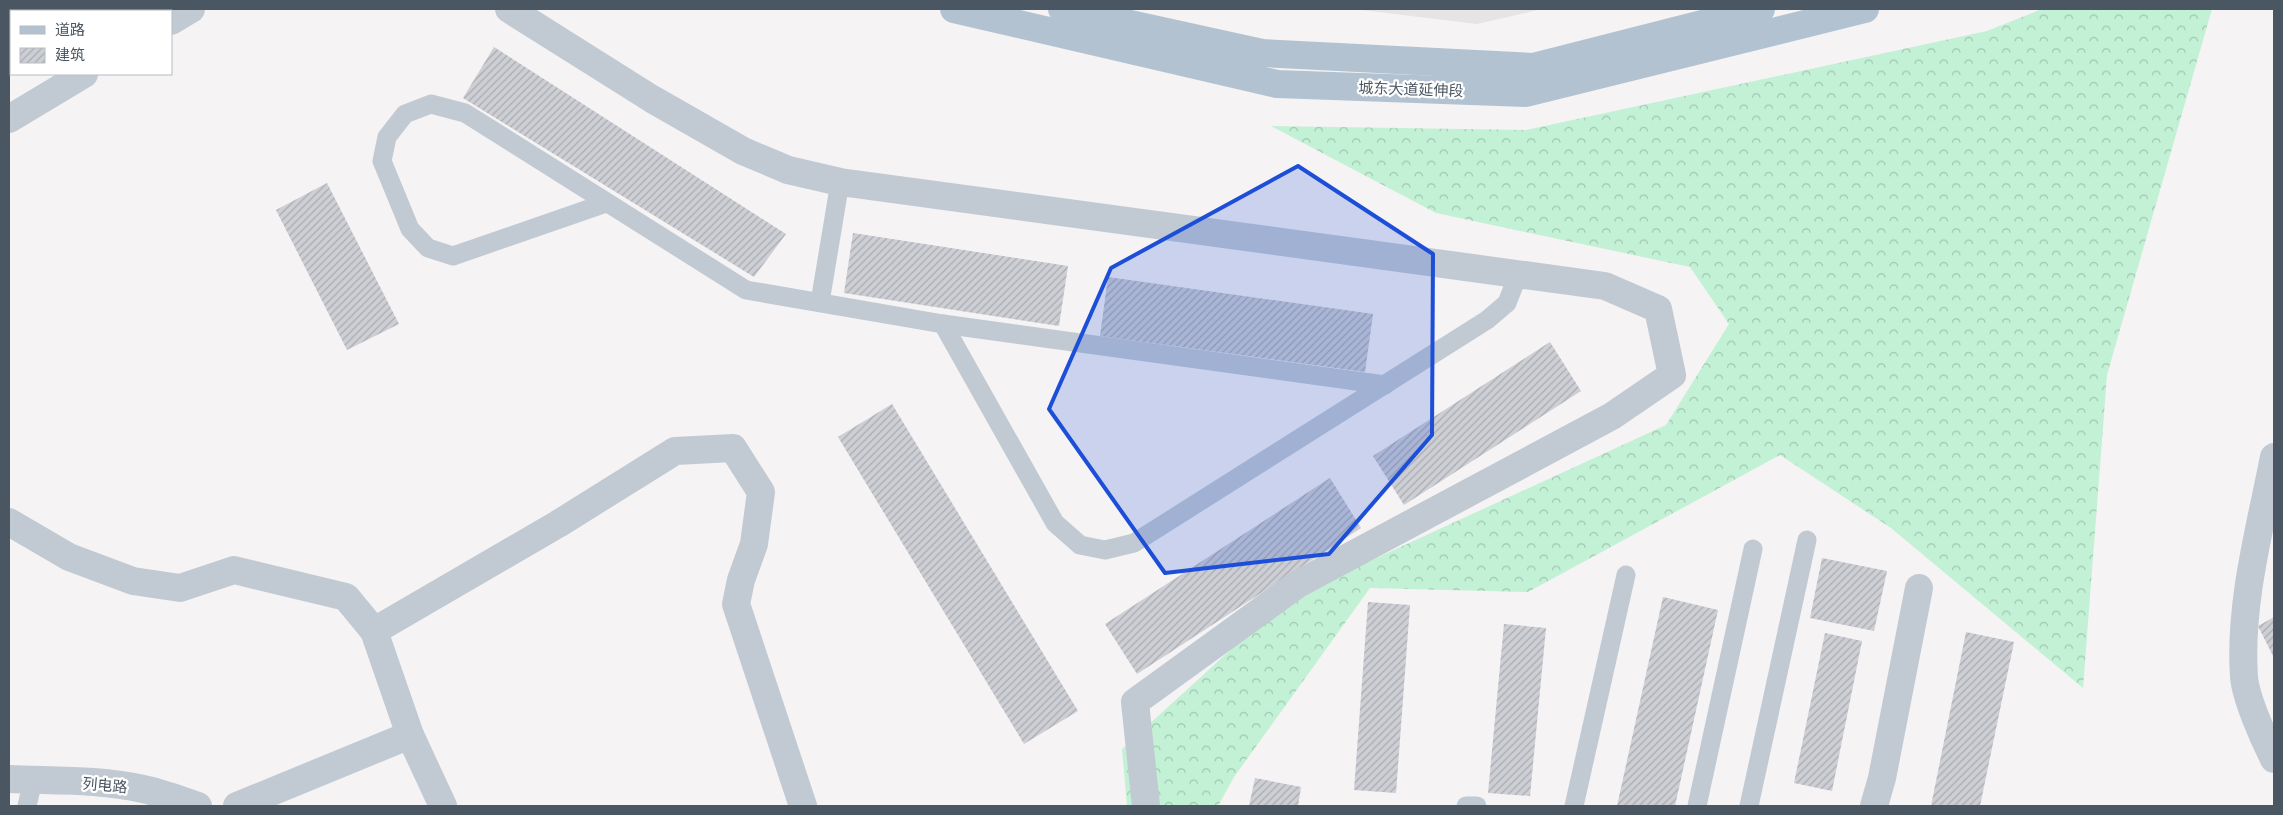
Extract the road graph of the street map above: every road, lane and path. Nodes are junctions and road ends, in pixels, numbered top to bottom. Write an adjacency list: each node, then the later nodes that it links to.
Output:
1 (191, 9): 7 (street)
2 (508, 9): 10 (street)
3 (954, 9): 6 (main road, 城东大道延伸段)
4 (1062, 9): 5 (main road, 城东大道延伸段)
5 (1761, 9)
6 (1866, 9)
7 (172, 20)
8 (82, 75): 9 (street)
9 (9, 119)
10 (840, 182): 12 (street); 13 (lane)
11 (606, 203): 11 (lane); 13 (lane)
12 (1518, 275): 15 (lane); 31 (street)
13 (820, 302): 14 (lane)
14 (943, 324): 15 (lane); 15 (lane)
15 (1385, 385)
16 (2274, 457): 24 (street)
17 (9, 522): 22 (street)
18 (1807, 540): 36 (lane)
19 (1753, 549): 35 (lane)
20 (1626, 575): 34 (lane)
21 (1919, 588): 37 (street)
22 (374, 631): 23 (street); 30 (street)
23 (410, 735): 28 (street); 29 (street)
24 (2274, 759)
25 (21, 780): 26 (lane); 27 (street, 列电路)
26 (27, 806)
27 (198, 806)
28 (237, 806)
29 (443, 806)
30 (803, 806)
31 (1146, 806)
32 (1466, 806): 33 (lane)
33 (1477, 806)
34 (1574, 806)
35 (1696, 806)
36 (1749, 806)
37 (1874, 806)

